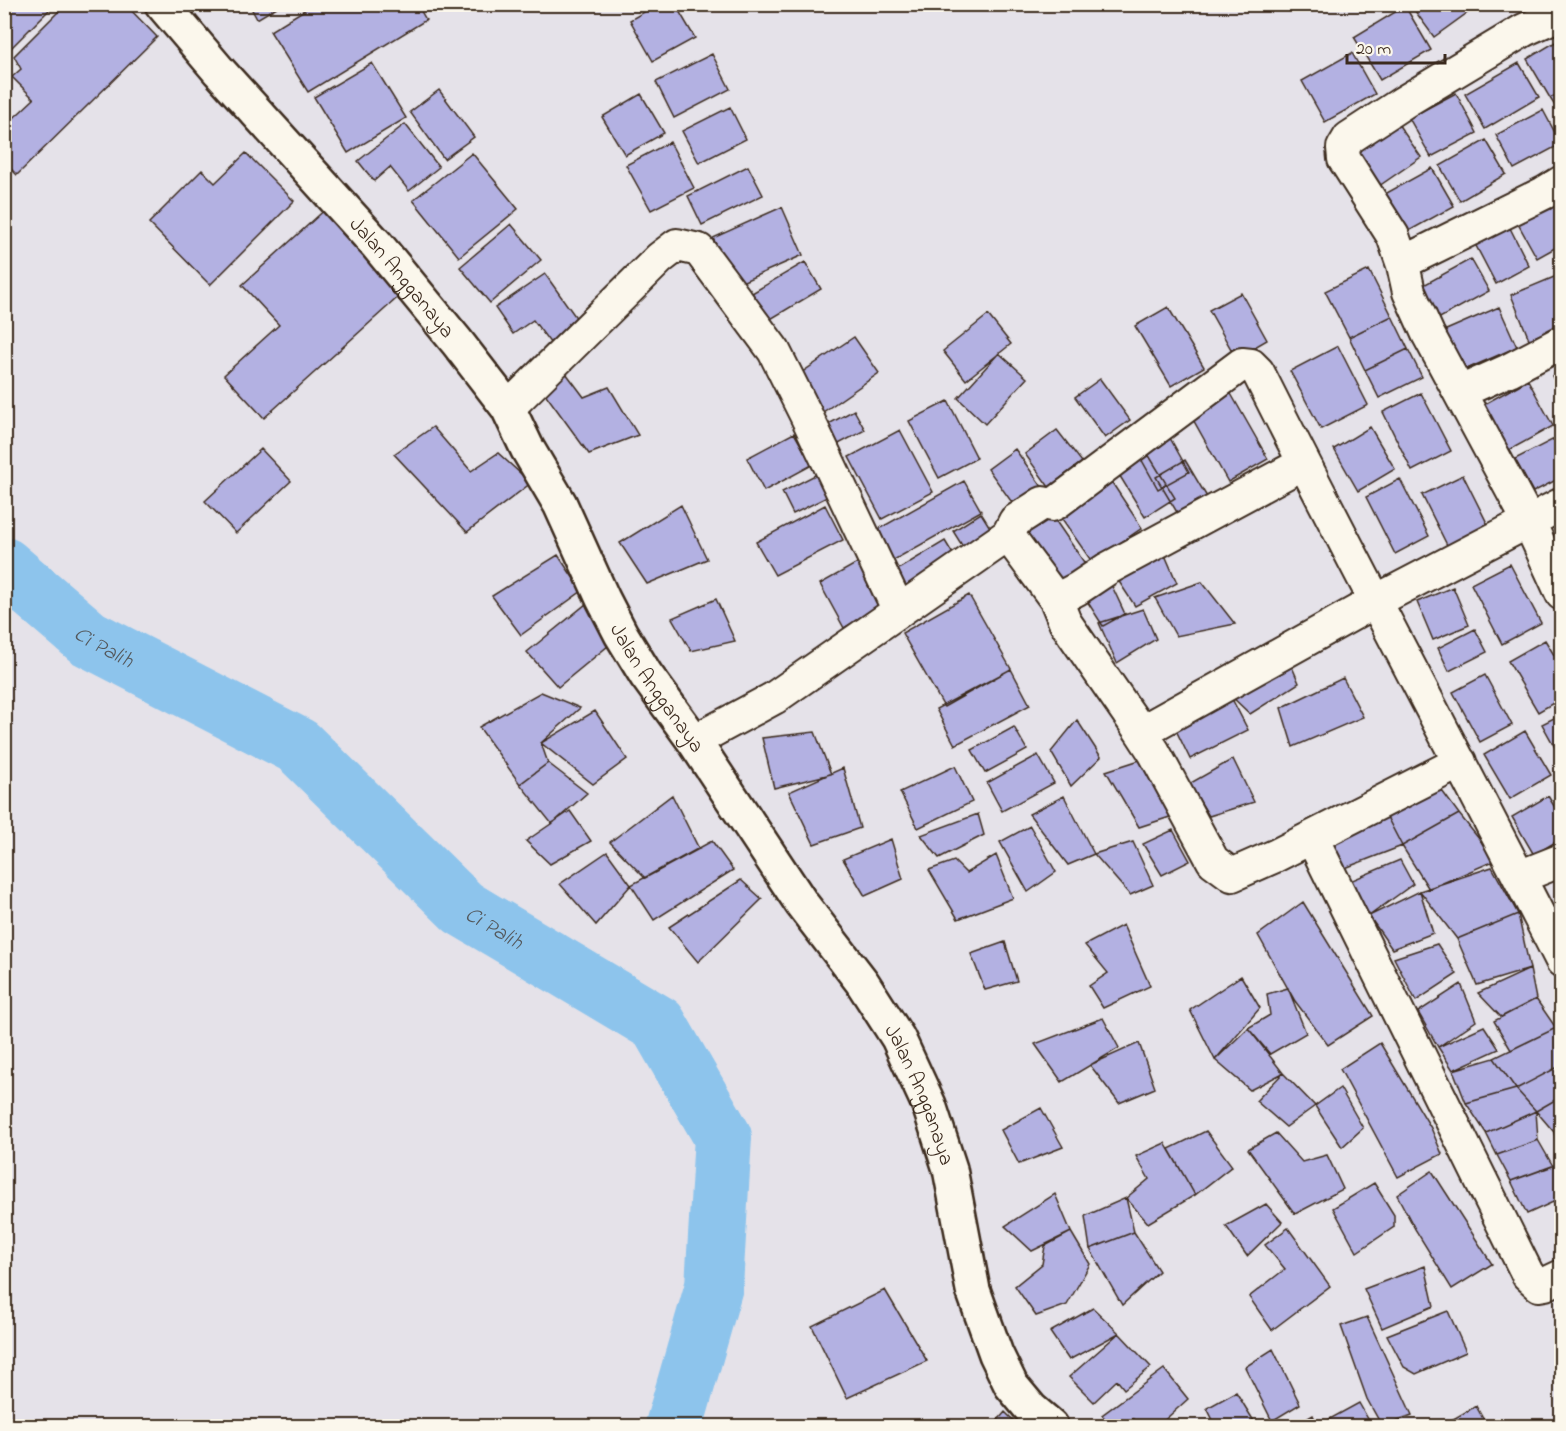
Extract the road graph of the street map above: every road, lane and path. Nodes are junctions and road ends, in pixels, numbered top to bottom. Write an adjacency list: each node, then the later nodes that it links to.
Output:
1 (162, 4): 8 (street, Jalan Angganaya)
2 (1562, 13): 3 (street)
3 (1528, 17): 5 (street)
4 (1562, 182): 5 (street)
5 (1403, 265): 7 (street)
6 (1562, 342): 7 (street)
7 (1460, 392): 11 (street)
8 (508, 408): 16 (street); 18 (street, Jalan Angganaya)
9 (1304, 463): 12 (street); 14 (street); 15 (street)
10 (1562, 504): 11 (street)
11 (1528, 522): 13 (street); 15 (street)
12 (1008, 535): 14 (street); 16 (street)
13 (1562, 594)
14 (1056, 600): 17 (street)
15 (1376, 601): 17 (street); 19 (street)
16 (899, 611): 18 (street)
17 (1141, 732): 20 (street)
18 (694, 741): 25 (street, Jalan Angganaya)
19 (1460, 762): 20 (street); 22 (street)
20 (1312, 837): 24 (street)
21 (1562, 860): 22 (street)
22 (1519, 877): 23 (street)
23 (1562, 961)
24 (1562, 1276)
25 (1051, 1426)

